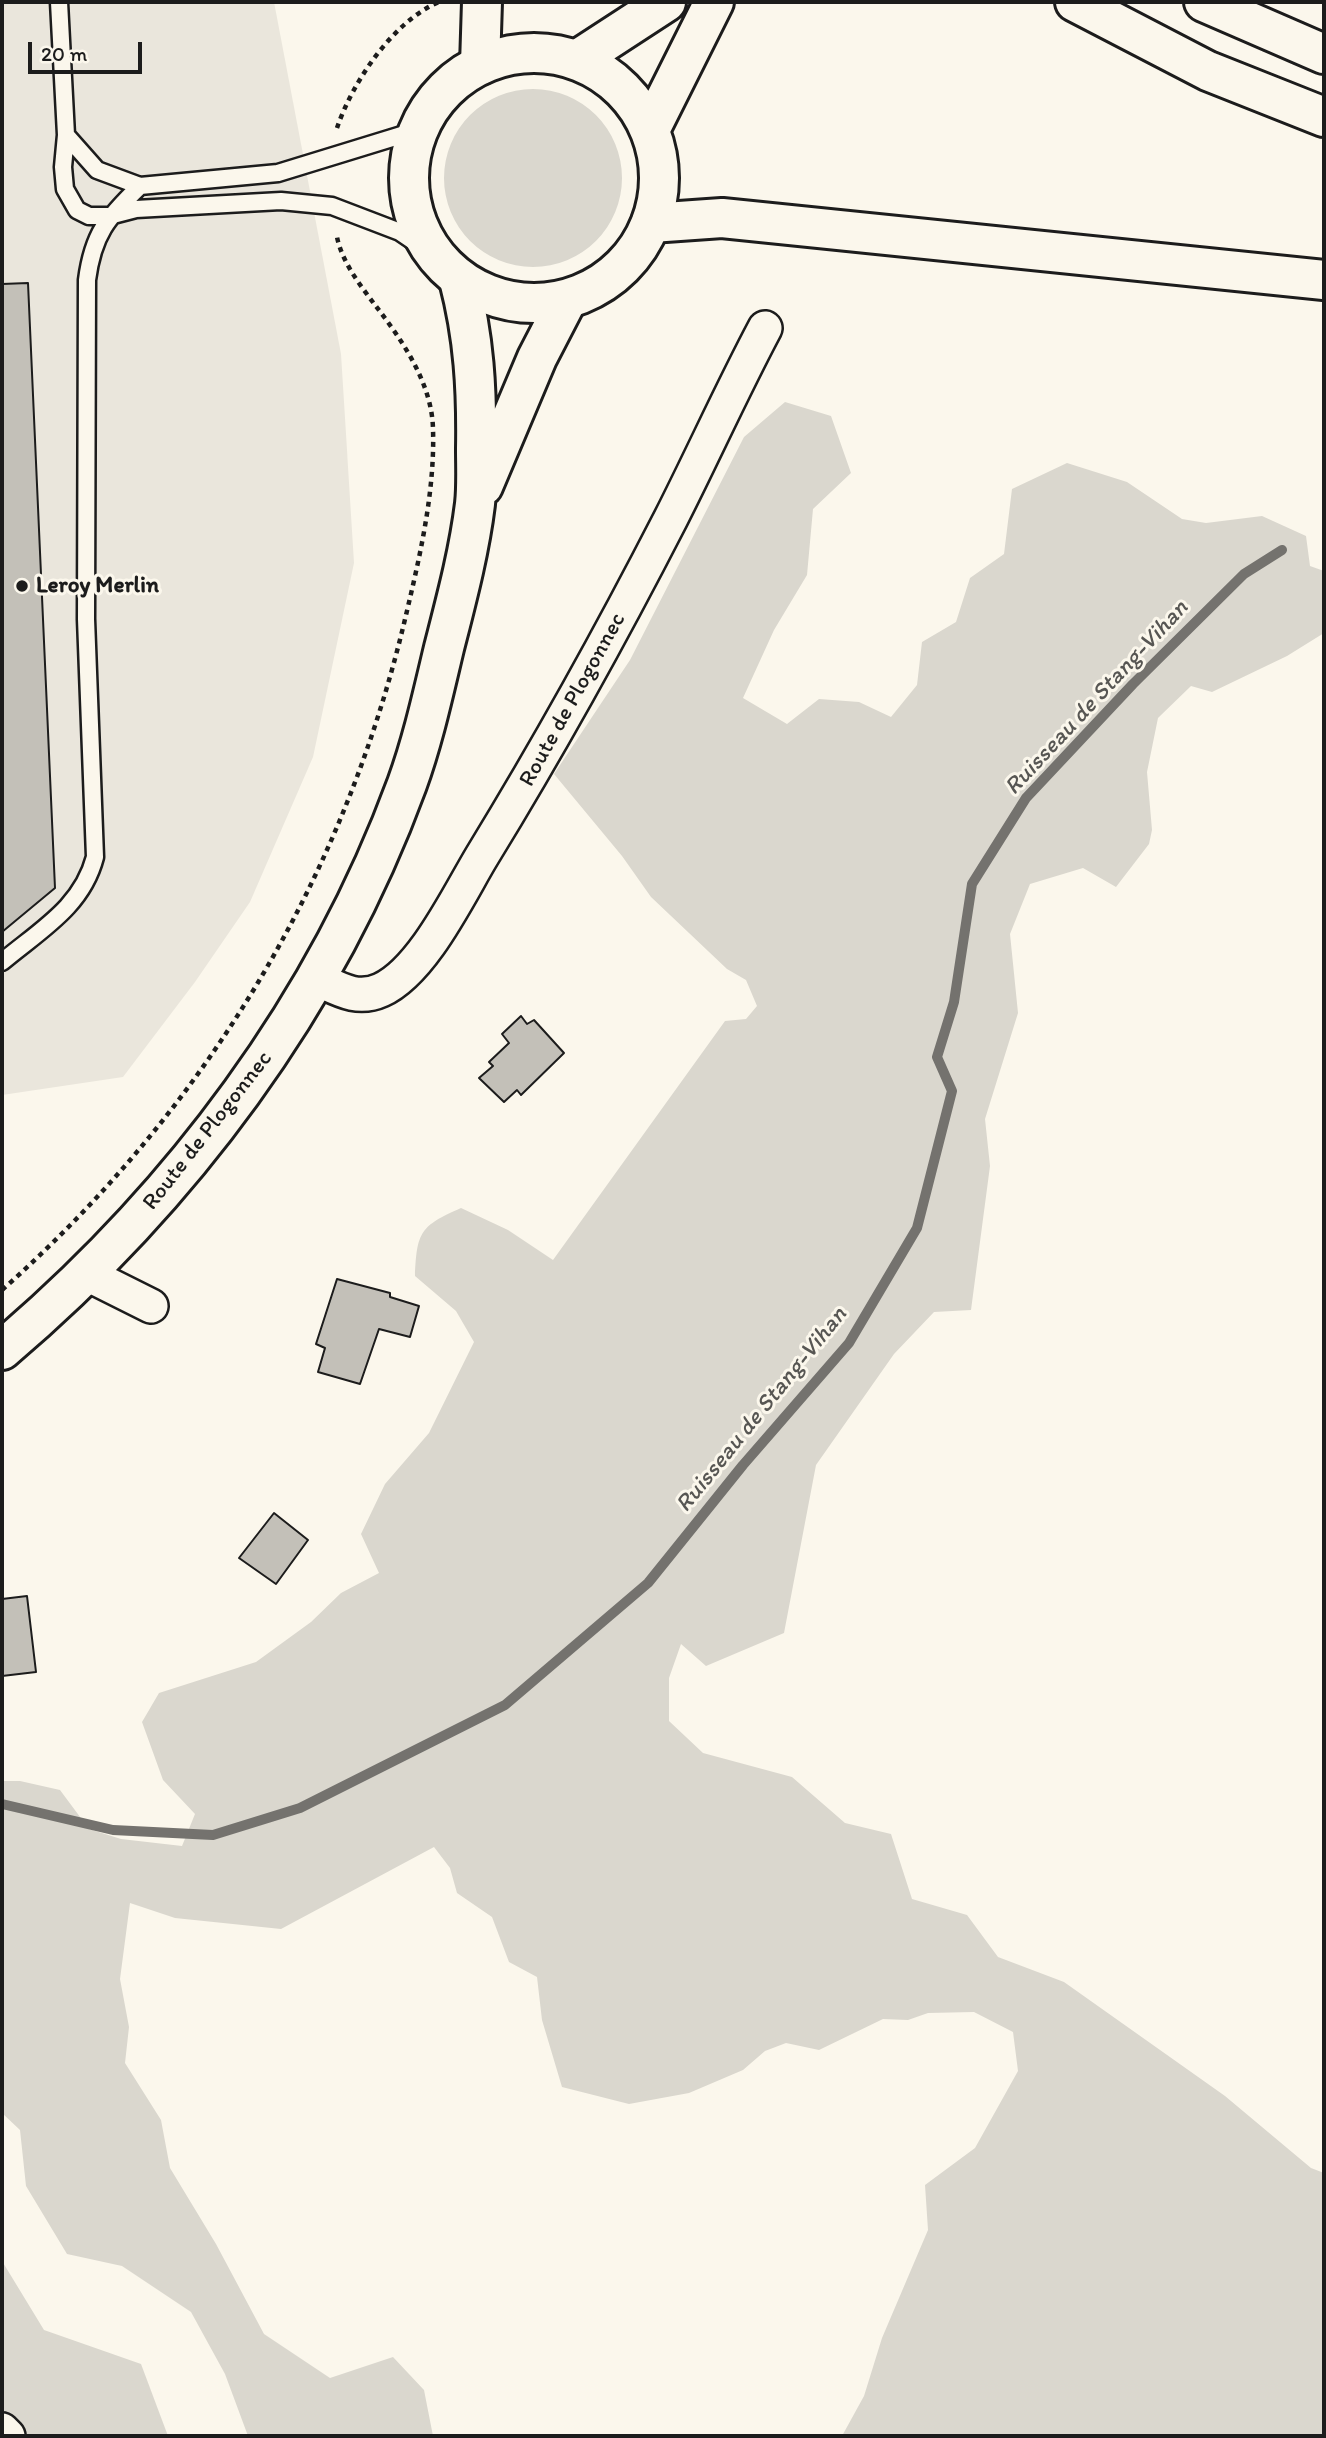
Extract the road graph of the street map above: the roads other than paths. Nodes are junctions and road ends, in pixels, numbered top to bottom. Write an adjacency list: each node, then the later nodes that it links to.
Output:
1 (59, 2): 13 (lane)
2 (482, 2): 9 (main road)
3 (666, 2): 8 (main road)
4 (714, 2): 12 (main road)
5 (1075, 2): 10 (main road)
6 (1204, 2): 7 (main road)
7 (1324, 54)
8 (577, 60): 9 (main road, Route de Plogonnec); 12 (main road, Route de Plogonnec)
9 (480, 65): 11 (main road, Route de Plogonnec)
10 (1324, 117)
11 (418, 130): 14 (lane); 17 (main road, Route de Plogonnec)
12 (650, 130): 16 (main road, Route de Plogonnec)
13 (66, 135): 14 (lane); 15 (lane)
14 (140, 186): 15 (lane)
15 (109, 216): 17 (lane); 22 (lane)
16 (652, 223): 18 (main road); 19 (main road)
17 (446, 267): 19 (main road); 21 (main road, Route de Plogonnec)
18 (1324, 280)
19 (567, 300): 21 (main road, Route de Plogonnec)
20 (765, 328): 23 (street, Route de Plogonnec)
21 (475, 504): 23 (main road, Route de Plogonnec)
22 (2, 962)
23 (317, 979): 24 (main road, Route de Plogonnec)
24 (87, 1274): 25 (street); 26 (main road, Route de Plogonnec)
25 (151, 1306)
26 (2, 1350)
27 (2, 2430): 28 (street)
28 (8, 2436)

